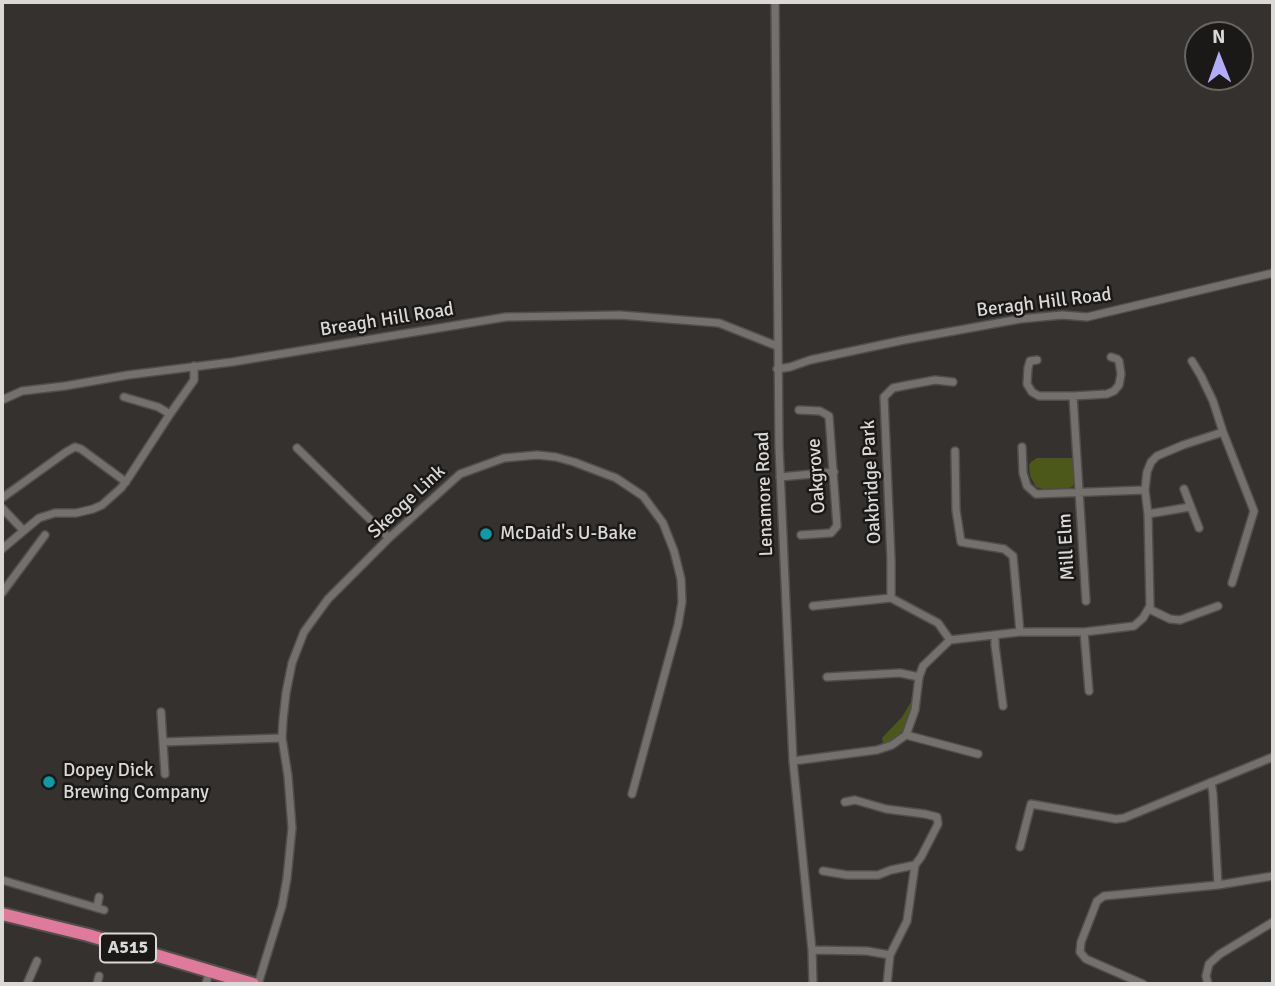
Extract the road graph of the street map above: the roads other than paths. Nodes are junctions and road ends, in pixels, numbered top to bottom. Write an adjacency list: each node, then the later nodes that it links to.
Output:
1 (775, 2): 3 (street, Lenamore Road)
2 (1273, 273): 8 (street, Beragh Hill Road)
3 (777, 346): 7 (street, Breagh Hill Road); 8 (street, Lenamore Road)
4 (1111, 357): 10 (street)
5 (1037, 360): 10 (street)
6 (1192, 361): 15 (street)
7 (194, 366): 12 (street, Breagh Hill Road); 14 (street)
8 (777, 369): 20 (street, Lenamore Road)
9 (953, 382): 37 (street, Oakbridge Park)
10 (1073, 396): 24 (street, Mill Elm)
11 (124, 397): 14 (street)
12 (2, 400)
13 (799, 410): 19 (street, Oakgrove)
14 (170, 414): 21 (street)
15 (1223, 432): 23 (street); 35 (street)
16 (1022, 447): 24 (street, Mill Elm)
17 (297, 448): 33 (street)
18 (955, 451): 42 (street)
19 (834, 472): 20 (street); 32 (street, Oakgrove)
20 (780, 477): 56 (street, Lenamore Road)
21 (126, 482): 25 (street); 30 (street)
22 (1185, 489): 26 (street)
23 (1145, 490): 24 (street, Mill Elm); 28 (street)
24 (1079, 492): 38 (street, Mill Elm)
25 (2, 498)
26 (1190, 507): 28 (street); 29 (street)
27 (2, 508): 30 (street)
28 (1148, 514): 41 (street)
29 (1199, 528)
30 (23, 530): 34 (street)
31 (45, 535): 36 (street)
32 (801, 535)
33 (389, 538): 52 (street, Skeoge Link); 59 (street, Skeoge Link)
34 (2, 549)
35 (1232, 583)
36 (2, 593)
37 (891, 598): 39 (street); 45 (street)
38 (1086, 601)
39 (813, 606)
40 (1218, 606): 41 (street)
41 (1149, 609): 43 (street)
42 (1020, 632): 43 (street); 44 (street)
43 (1084, 632): 48 (street)
44 (995, 635): 45 (street); 49 (street)
45 (950, 640): 47 (street)
46 (827, 677): 47 (street)
47 (919, 677): 51 (street)
48 (1089, 691)
49 (1003, 706)
50 (161, 712): 53 (street)
51 (906, 735): 54 (street); 56 (street)
52 (282, 738): 53 (street); 76 (street, Skeoge Link)
53 (163, 742): 57 (street)
54 (978, 754)
55 (1273, 757): 58 (street)
56 (793, 761): 70 (street, Lenamore Road)
57 (165, 774)
58 (1211, 782): 61 (street); 66 (street)
59 (632, 794)
60 (845, 802): 62 (street)
61 (1020, 848)
62 (915, 865): 63 (street); 71 (street)
63 (823, 871)
64 (1273, 876): 66 (street)
65 (2, 880): 67 (street)
66 (1218, 885): 79 (street)
67 (99, 897)
68 (2, 914): 73 (highway, A515)
69 (1273, 922): 80 (street)
70 (812, 950): 71 (street); 77 (street, Lenamore Road)
71 (890, 955): 78 (street)
72 (37, 961): 74 (street)
73 (207, 978): 75 (highway, A515)
74 (27, 984)
75 (253, 984)
76 (258, 984)
77 (813, 984)
78 (887, 984)
79 (1143, 984)
80 (1208, 984)

